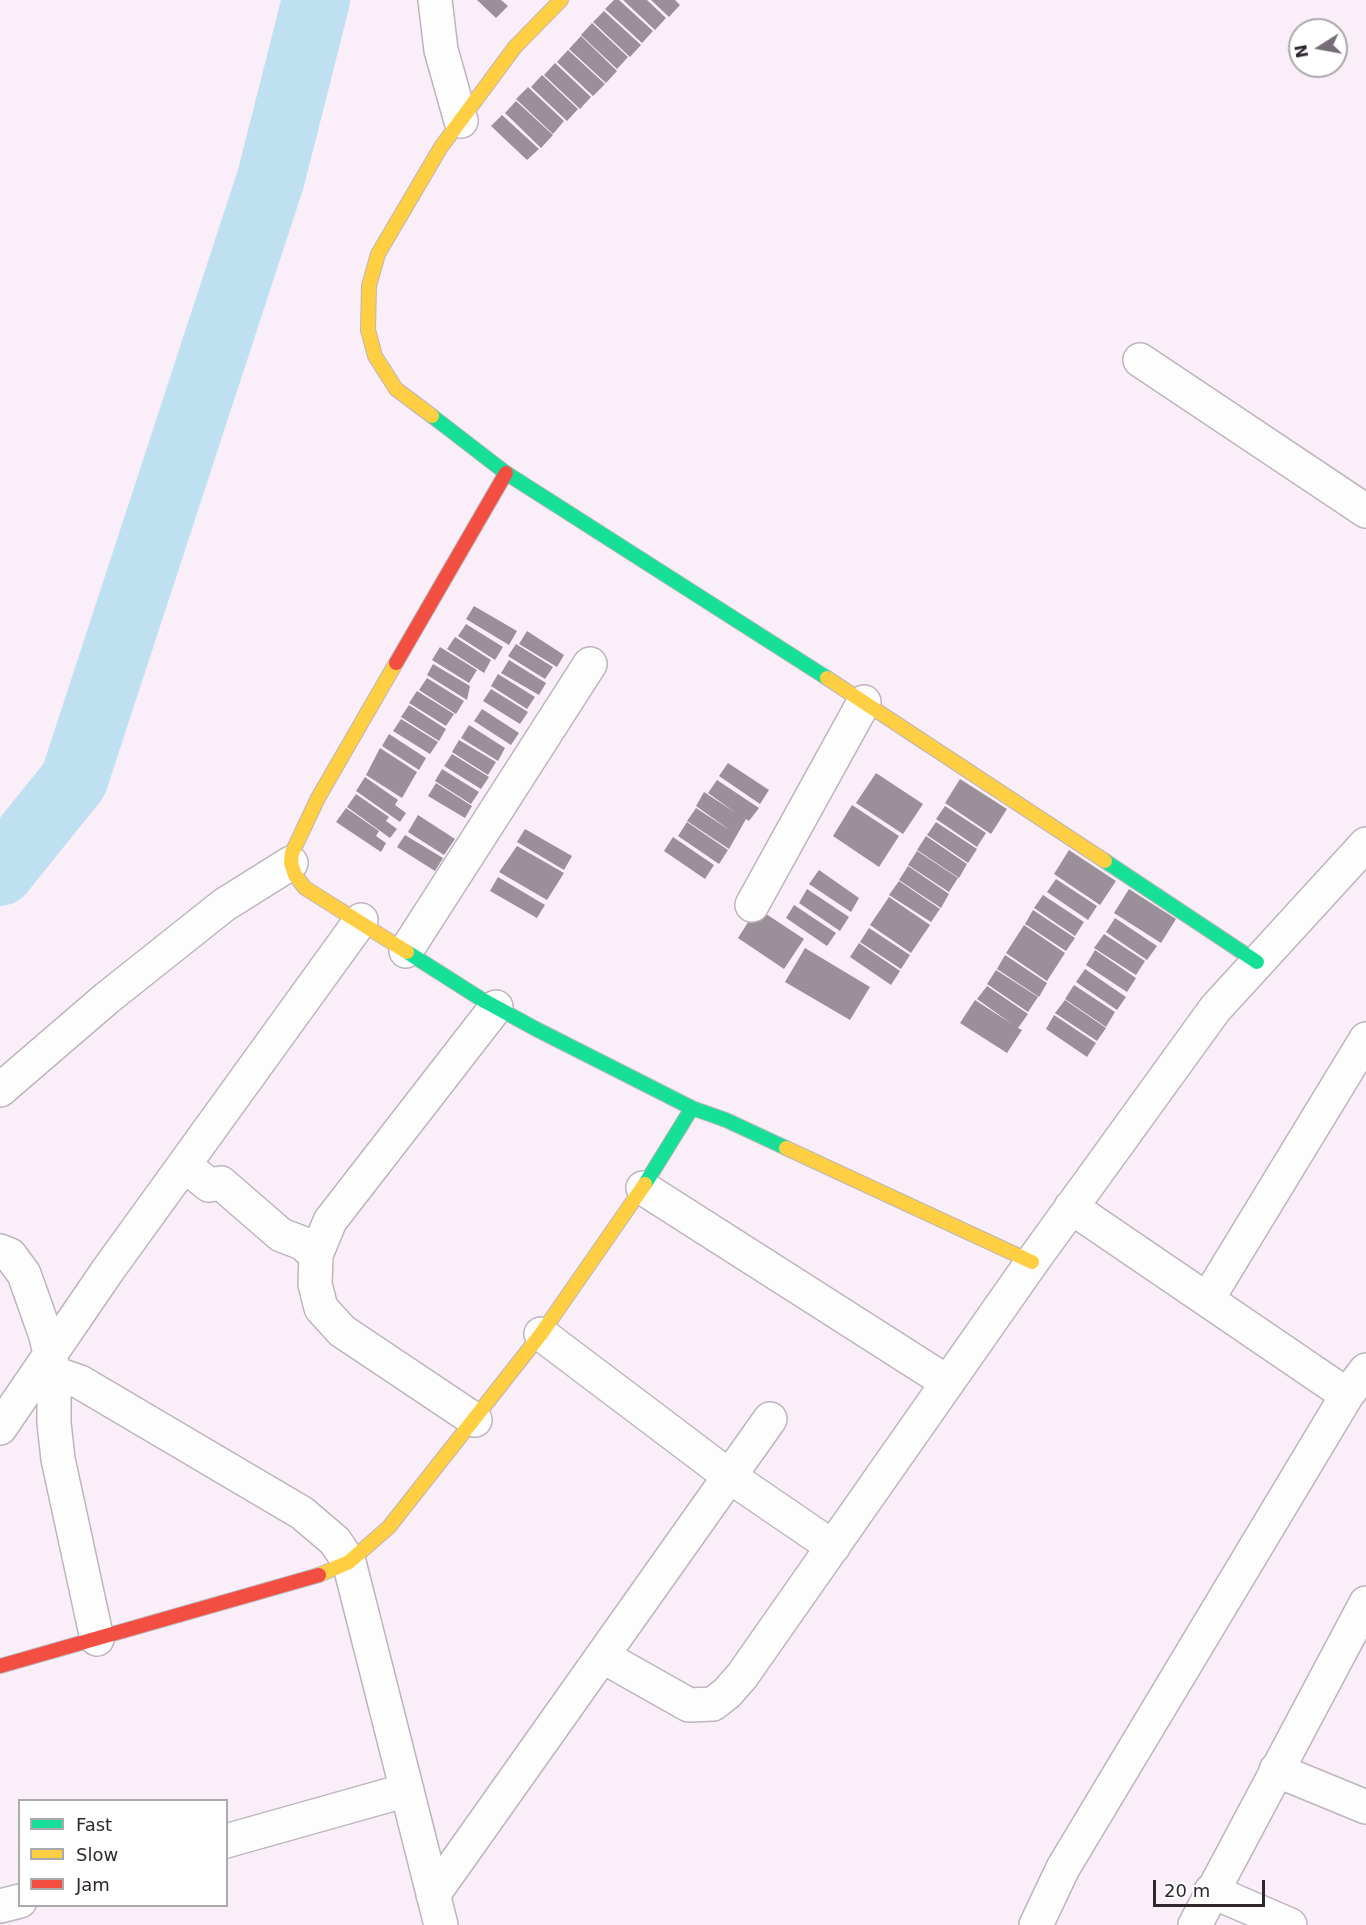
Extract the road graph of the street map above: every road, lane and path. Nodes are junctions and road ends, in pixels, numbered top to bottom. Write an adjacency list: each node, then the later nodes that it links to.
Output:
1 (435, 0): 3 (street)
2 (561, 0): 3 (street)
3 (460, 121): 5 (street)
4 (1140, 360): 6 (street)
5 (506, 473): 8 (street); 10 (street)
6 (1366, 511)
7 (590, 664): 13 (street)
8 (864, 702): 11 (street); 14 (street)
9 (1366, 844): 14 (street)
10 (291, 863): 12 (street); 17 (street)
11 (752, 905)
12 (361, 920): 13 (street); 19 (street)
13 (406, 951): 15 (street)
14 (1257, 962): 21 (street)
15 (496, 1007): 18 (street); 23 (street)
16 (1366, 1039): 25 (street)
17 (0, 1090)
18 (692, 1108): 20 (street); 24 (street)
19 (184, 1165): 23 (street); 27 (street)
20 (643, 1188): 26 (street); 29 (street)
21 (1071, 1207): 24 (street); 25 (street)
22 (0, 1251): 27 (street)
23 (316, 1255): 32 (street)
24 (1032, 1262): 29 (street)
25 (1206, 1300): 30 (street)
26 (541, 1335): 32 (street); 34 (street)
27 (52, 1363): 33 (street); 36 (street); 38 (street)
28 (1366, 1370): 30 (street)
29 (947, 1382): 35 (street)
30 (1347, 1395): 50 (street)
31 (770, 1419): 34 (street)
32 (475, 1420): 36 (street)
33 (0, 1428)
34 (729, 1476): 35 (street); 40 (street)
35 (833, 1547): 40 (street)
36 (349, 1562): 38 (street); 43 (street)
37 (1366, 1603): 39 (street)
38 (97, 1639): 41 (street)
39 (1357, 1640): 42 (street)
40 (602, 1656): 49 (street)
41 (0, 1666)
42 (1276, 1770): 44 (street); 46 (street)
43 (407, 1790): 45 (street); 49 (street)
44 (1366, 1807)
45 (228, 1840)
46 (1211, 1891): 51 (street); 52 (street)
47 (18, 1902): 48 (street)
48 (0, 1906)
49 (437, 1910)
50 (1036, 1925)
51 (1195, 1925)
52 (1290, 1925)

